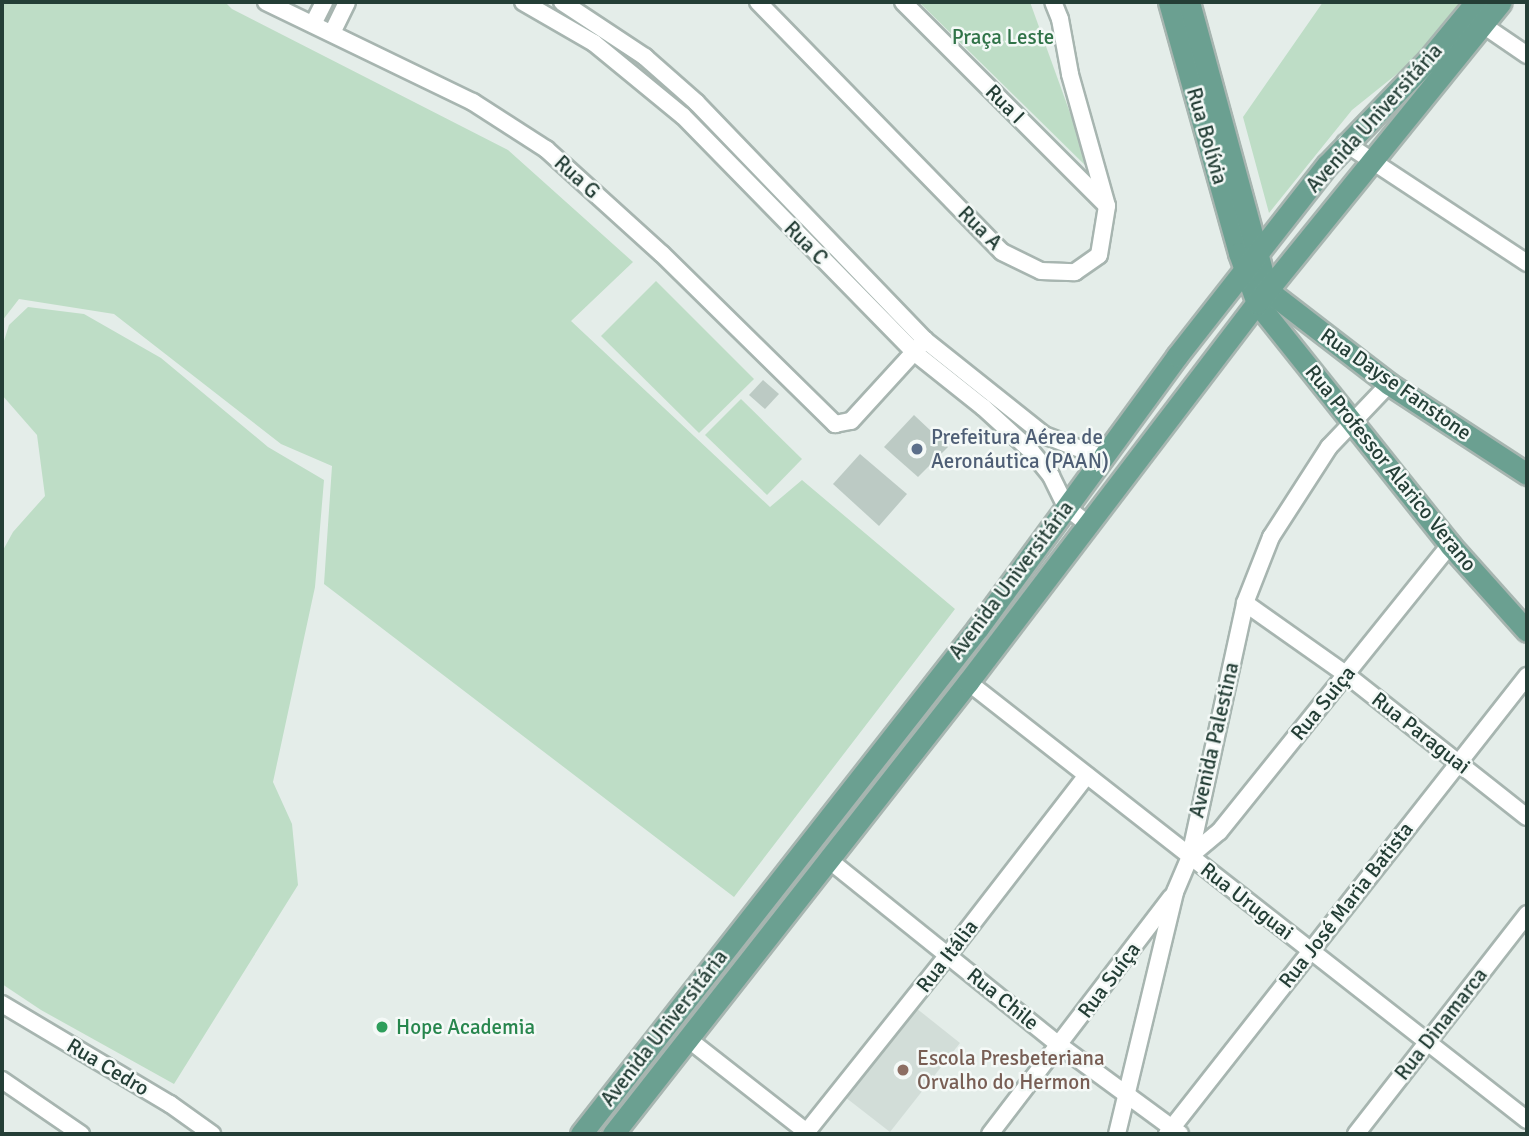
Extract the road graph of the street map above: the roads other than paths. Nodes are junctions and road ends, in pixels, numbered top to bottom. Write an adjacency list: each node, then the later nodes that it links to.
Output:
1 (266, 2): 13 (street, Rua G)
2 (324, 2): 13 (street)
3 (347, 2): 16 (street)
4 (523, 2): 17 (street, Rua C)
5 (562, 2): 15 (street, Rua C)
6 (760, 2): 24 (street, Rua A)
7 (903, 2): 24 (street, Rua I)
8 (1053, 2): 24 (street, Rua A)
9 (1169, 2): 28 (main road, Rua Bolívia)
10 (1189, 2): 26 (main road, Rua Bolívia)
11 (1476, 2): 19 (main road, Avenida Universitária)
12 (1501, 2): 14 (main road, Avenida Universitária)
13 (313, 24): 16 (street, Rua G)
14 (1483, 25): 18 (street); 20 (main road, Avenida Universitária)
15 (604, 28): 17 (street); 22 (street, Rua C)
16 (332, 33): 31 (street, Rua G)
17 (593, 43): 23 (street, Rua C)
18 (1527, 55)
19 (1345, 143): 20 (street); 21 (main road, Avenida Universitária)
20 (1372, 162): 25 (main road, Avenida Universitária); 29 (street)
21 (1327, 165): 25 (main road); 27 (main road, Avenida Universitária)
22 (774, 186): 23 (street); 31 (street, Rua C)
23 (762, 199): 31 (street, Rua C)
24 (1107, 206)
25 (1335, 207): 30 (main road, Avenida Universitária)
26 (1243, 208): 27 (main road); 28 (main road, Rua Bolívia)
27 (1288, 214): 28 (main road, Avenida Universitária)
28 (1250, 263): 30 (main road); 32 (main road, Avenida Universitária)
29 (1527, 263)
30 (1262, 297): 33 (main road, Avenida Universitária); 34 (main road, Rua Dayse Fanstone); 36 (main road, Rua Professor Alarico Verano)
31 (920, 346): 35 (street, Rua C)
32 (1177, 356): 33 (main road); 39 (main road, Avenida Universitária)
33 (1202, 376): 42 (main road, Avenida Universitária)
34 (1389, 384): 36 (street, Avenida Palestina); 40 (main road, Rua Dayse Fanstone)
35 (989, 402): 37 (street, Rua C); 38 (street, Rua C)
36 (1352, 424): 44 (main road, Rua Professor Alarico Verano); 46 (street, Avenida Palestina)
37 (1044, 435): 38 (street); 39 (street, Rua C)
38 (1031, 451): 41 (street, Rua C)
39 (1101, 457): 41 (main road, Avenida Universitária)
40 (1527, 474)
41 (1066, 507): 42 (street); 43 (main road, Avenida Universitária)
42 (1088, 523): 45 (main road, Avenida Universitária)
43 (1039, 545): 45 (main road); 71 (main road, Avenida Universitária)
44 (1450, 545): 47 (main road, Rua Professor Alarico Verano); 48 (street, Rua Suiça)
45 (1060, 561): 50 (main road, Avenida Universitária)
46 (1245, 603): 48 (street, Rua Paraguai); 54 (street, Avenida Palestina)
47 (1527, 631)
48 (1347, 675): 51 (street, Rua Paraguai); 54 (street, Rua Suiça)
49 (1527, 676): 51 (street, Rua José Maria Batista)
50 (968, 682): 52 (street, Rua Uruguai); 55 (main road, Avenida Universitária)
51 (1458, 762): 53 (street, Rua Paraguai); 58 (street, Rua José Maria Batista)
52 (1087, 775): 54 (street, Rua Uruguai); 59 (street, Rua Itália)
53 (1527, 817)
54 (1190, 856): 56 (street, Avenida Palestina); 58 (street, Rua Uruguai)
55 (829, 860): 59 (street, Rua Chile); 61 (main road, Avenida Universitária)
56 (1175, 892): 63 (street, Rua Suíça); 65 (street, Avenida Palestina)
57 (1527, 914): 62 (street, Rua Dinamarca)
58 (1311, 950): 62 (street, Rua Uruguai); 67 (street, Rua José Maria Batista)
59 (948, 956): 63 (street, Rua Chile); 69 (street, Rua Itália)
60 (2, 1004): 68 (street, Rua Cedro)
61 (688, 1039): 69 (street); 72 (main road, Avenida Universitária)
62 (1427, 1041): 66 (street, Rua Uruguai); 75 (street, Rua Dinamarca)
63 (1059, 1045): 65 (street, Rua Chile); 73 (street, Rua Suíça)
64 (2, 1080): 70 (street)
65 (1126, 1096): 67 (street, Rua Chile); 74 (street, Avenida Palestina)
66 (1527, 1120)
67 (1173, 1132)
68 (207, 1133)
69 (807, 1133)
70 (81, 1134)
71 (581, 1134)
72 (613, 1134)
73 (990, 1134)
74 (1117, 1134)
75 (1356, 1134)

